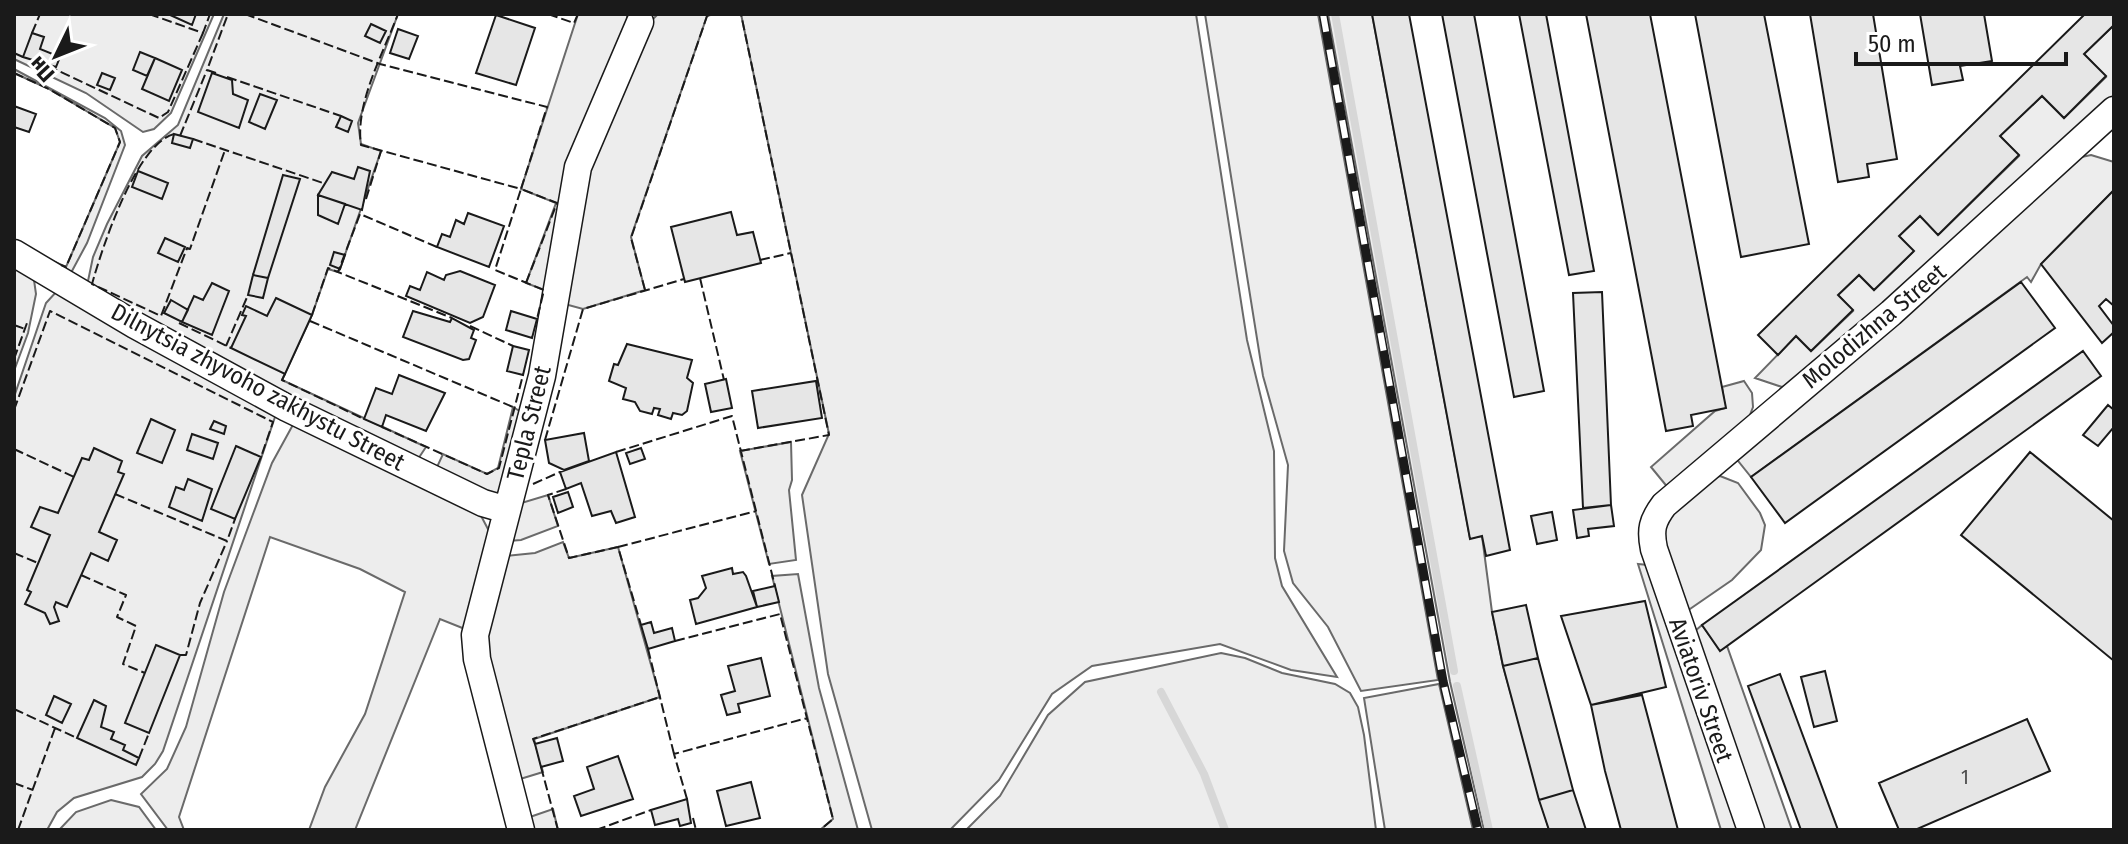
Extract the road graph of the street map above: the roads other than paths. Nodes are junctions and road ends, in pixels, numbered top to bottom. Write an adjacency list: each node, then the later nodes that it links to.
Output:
1 (640, 22): 4 (street, Tepla Street)
2 (2114, 110): 5 (street, Molodizhna Street)
3 (14, 253): 4 (street, Dilnytsia zhyvoho zakhystu Street)
4 (507, 510): 6 (street, Tepla Street)
5 (1654, 549): 7 (street, Aviatoriv Street)
6 (521, 830)
7 (1751, 830)

